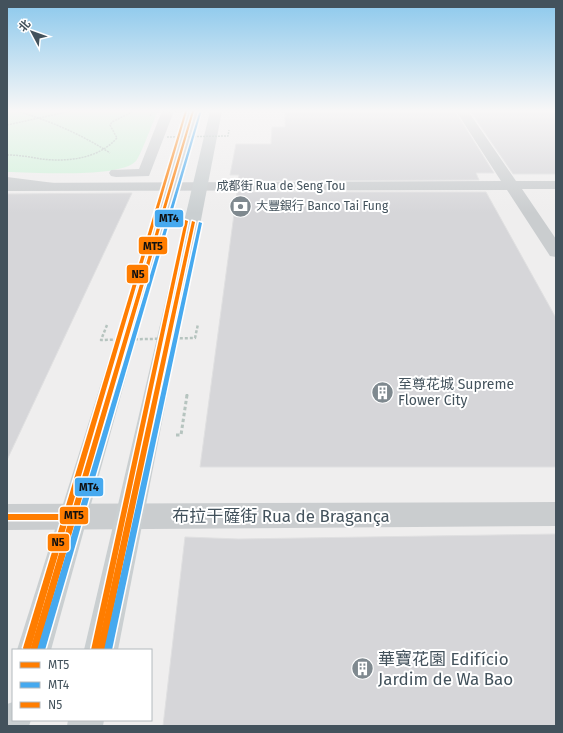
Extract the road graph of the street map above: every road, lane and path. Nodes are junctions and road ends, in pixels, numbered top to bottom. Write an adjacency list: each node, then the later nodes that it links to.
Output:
1 (98, 145): 7 (path)
2 (111, 145): 7 (path)
3 (155, 145): 10 (street)
4 (189, 145): 16 (main road)
5 (203, 145): 17 (main road)
6 (485, 145): 14 (street)
7 (105, 149): 8 (path); 10 (path)
8 (7, 155)
9 (100, 173): 10 (street)
10 (133, 173)
11 (7, 174): 13 (street)
12 (7, 180): 13 (lane)
13 (62, 180): 16 (street, 成都街 Rua de Seng Tou); 18 (street, 成都街 Rua de Seng Tou)
14 (511, 185): 15 (street, 成都街 Rua de Seng Tou); 17 (street, 成都街 Rua de Seng Tou); 19 (street)
15 (556, 185)
16 (171, 186): 17 (street, 成都街 Rua de Seng Tou); 24 (main road)
17 (200, 186): 25 (main road)
18 (7, 187)
19 (556, 252)
20 (198, 324): 21 (path, bridge)
21 (107, 325)
22 (556, 514): 25 (street, 布拉干薩街 Rua de Bragança)
23 (7, 517): 24 (street, 布拉干薩街 Rua de Bragança)
24 (73, 517): 25 (street, 布拉干薩街 Rua de Bragança); 26 (main road)
25 (129, 517): 27 (main road)
26 (34, 649)
27 (101, 649)

